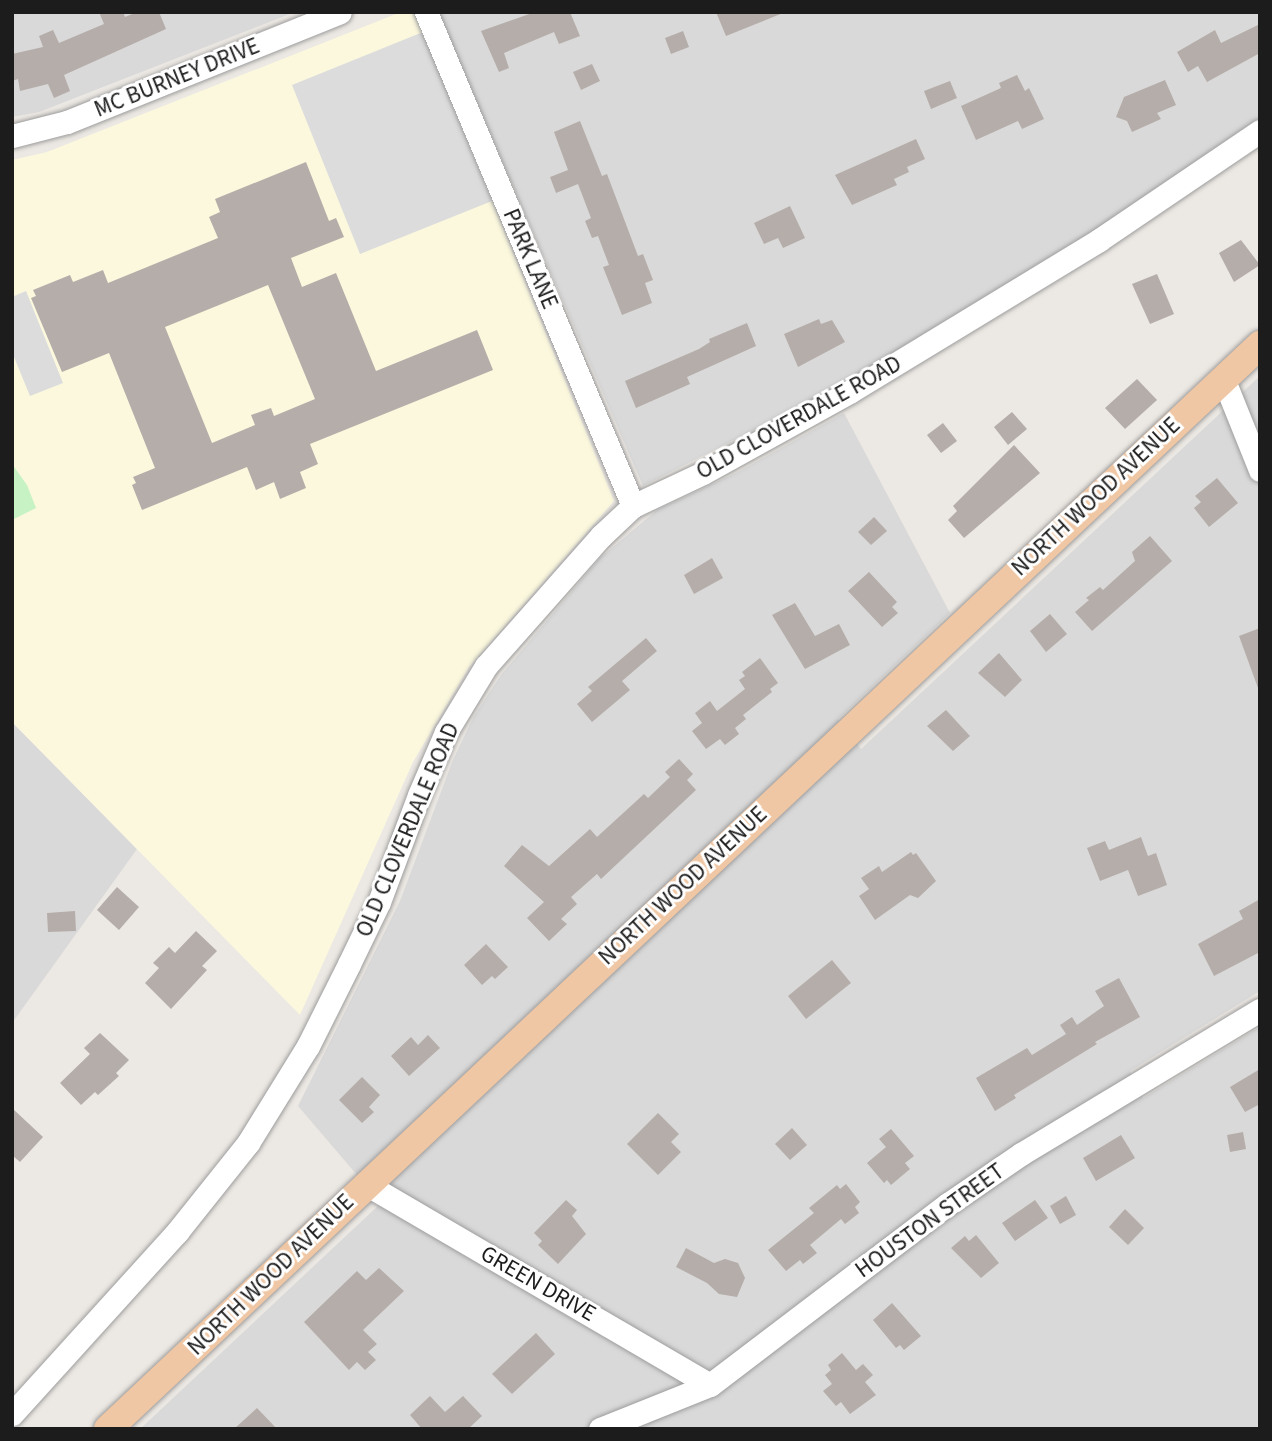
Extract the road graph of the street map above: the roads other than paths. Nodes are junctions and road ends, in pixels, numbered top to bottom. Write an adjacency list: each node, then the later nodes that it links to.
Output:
1 (340, 12): 4 (street, MC BURNEY DRIVE)
2 (426, 12): 8 (street, PARK LANE)
3 (1260, 131): 8 (street, OLD CLOVERDALE ROAD)
4 (12, 136)
5 (1260, 345): 6 (main road, NORTH WOOD AVENUE)
6 (1223, 378): 7 (street); 10 (main road, NORTH WOOD AVENUE)
7 (1260, 470)
8 (633, 506): 12 (street, OLD CLOVERDALE ROAD)
9 (1260, 1010): 11 (street, HOUSTON STREET)
10 (366, 1184): 11 (street, GREEN DRIVE); 13 (main road, NORTH WOOD AVENUE)
11 (710, 1385): 14 (street, HOUSTON STREET)
12 (12, 1414)
13 (108, 1429)
14 (601, 1429)

